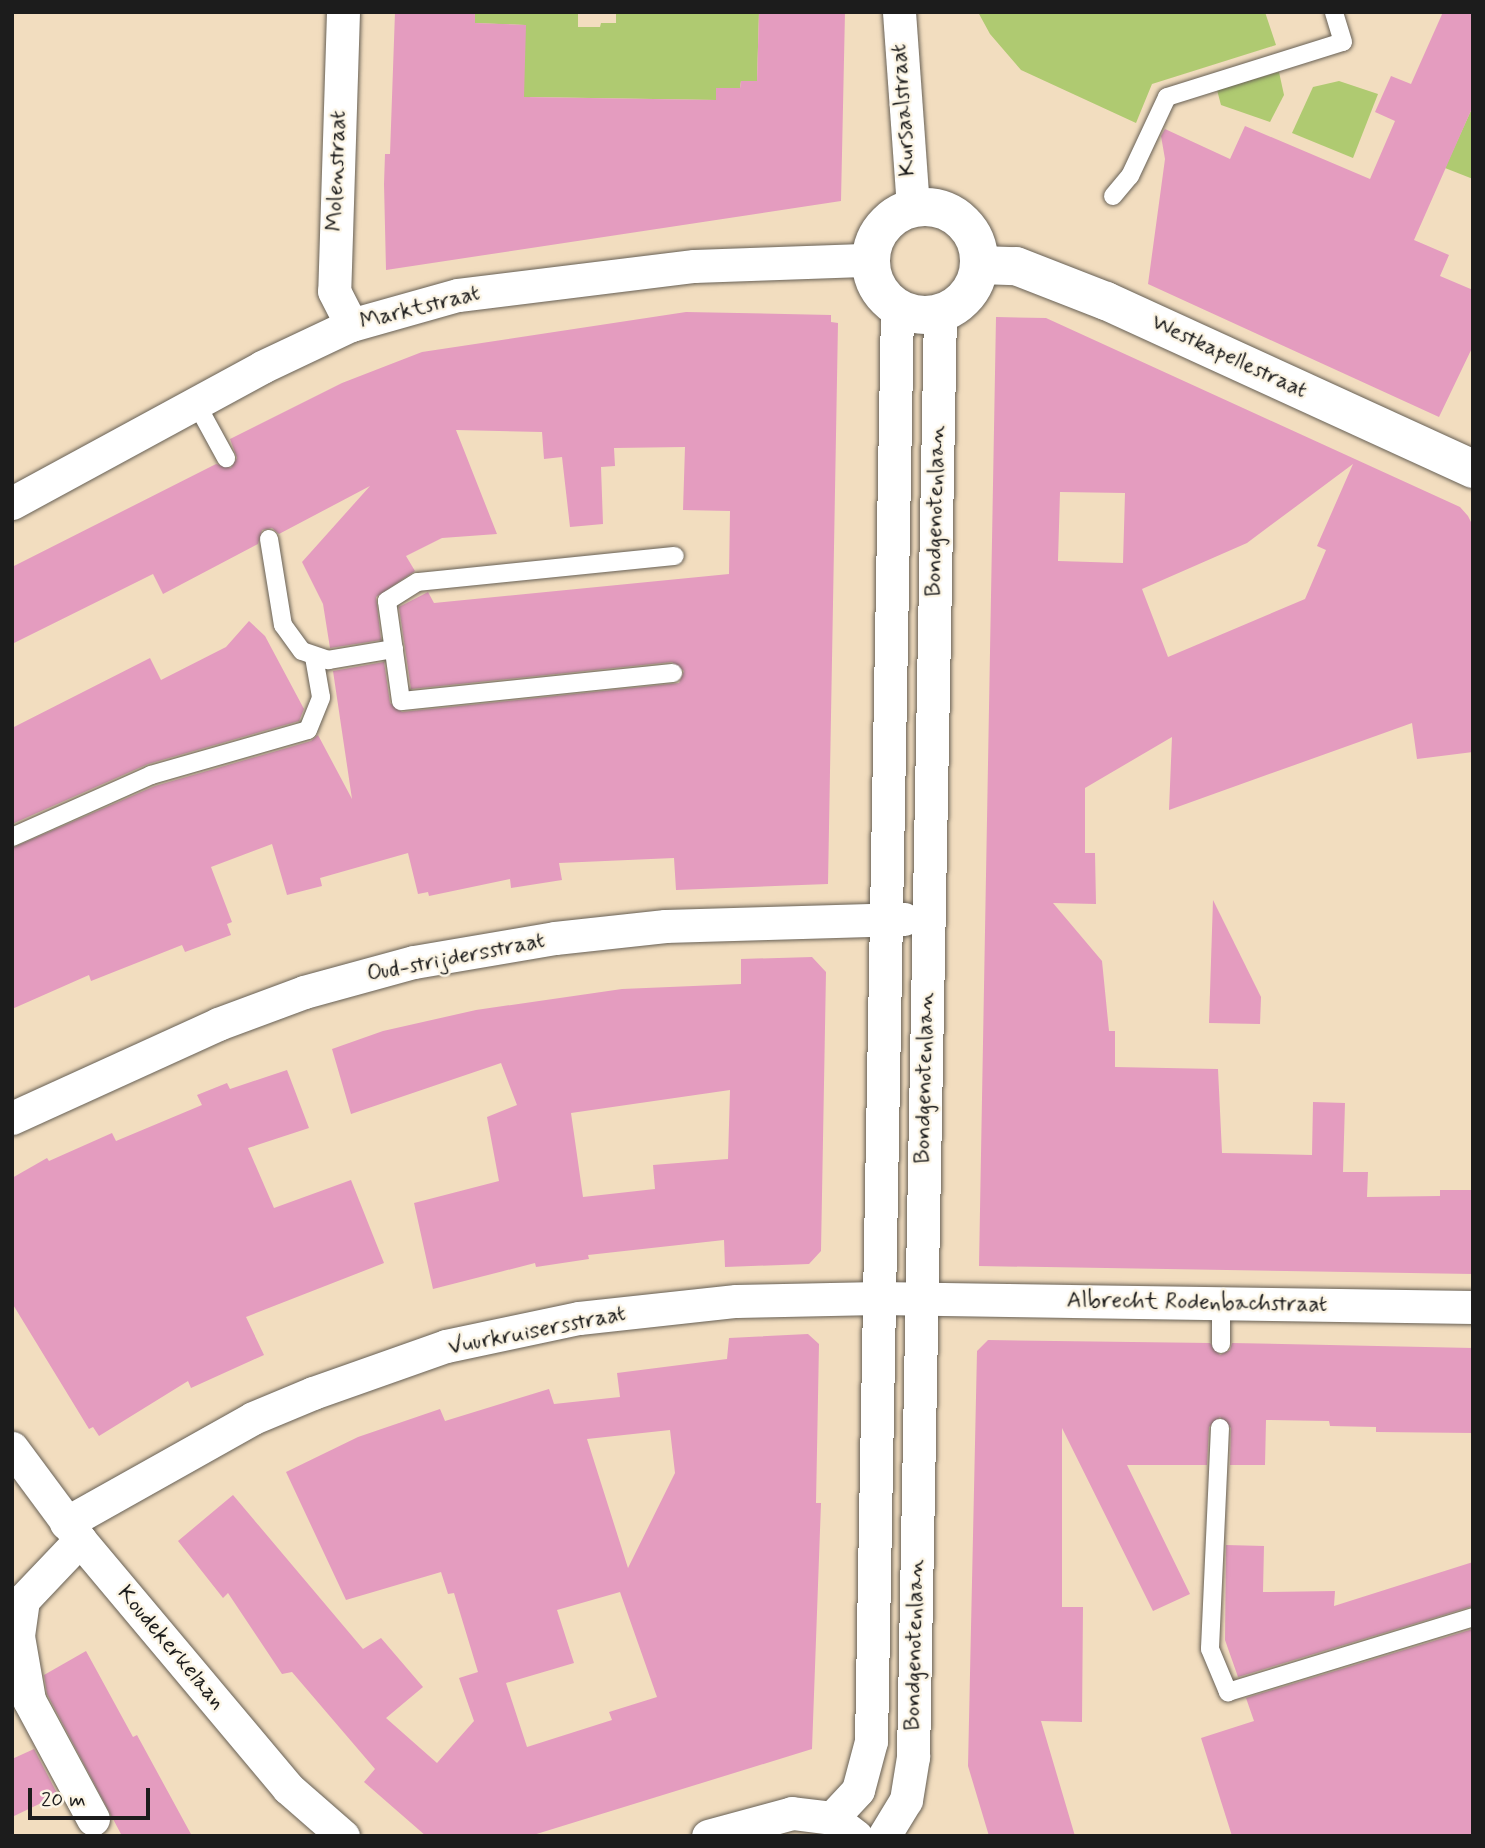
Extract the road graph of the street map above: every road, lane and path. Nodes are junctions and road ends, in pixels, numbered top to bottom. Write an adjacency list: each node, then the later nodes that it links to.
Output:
1 (342, 12): 10 (street, Molenstraat)
2 (899, 12): 5 (street, Kursaalstraat)
3 (1334, 12): 4 (lane)
4 (1113, 196)
5 (913, 207): 6 (street); 7 (street)
6 (870, 260): 8 (street); 10 (street, Marktstraat)
7 (980, 265): 9 (street); 13 (street, Westkapellestraat)
8 (897, 308): 9 (street); 22 (street, Bondgenotenlaan)
9 (940, 314): 21 (street, Bondgenotenlaan)
10 (351, 325): 11 (street, Marktstraat)
11 (196, 403): 12 (lane); 14 (street, Marktstraat)
12 (226, 458)
13 (1473, 469)
14 (12, 503)
15 (269, 539): 18 (lane)
16 (676, 556): 17 (lane)
17 (394, 649): 18 (lane); 19 (lane)
18 (314, 657): 20 (lane)
19 (673, 673)
20 (12, 837)
21 (928, 918): 22 (street, Oud-strijdersstraat); 25 (street, Bondgenotenlaan)
22 (884, 919): 23 (street, Oud-strijdersstraat); 24 (street, Bondgenotenlaan)
23 (12, 1118)
24 (878, 1298): 25 (street, Vuurkruisersstraat); 31 (street, Vuurkruisersstraat); 34 (street, Bondgenotenlaan)
25 (921, 1300): 26 (street, Albrecht Rodenbachstraat); 37 (street, Bondgenotenlaan)
26 (1221, 1304): 27 (street, Albrecht Rodenbachstraat); 28 (lane)
27 (1473, 1307)
28 (1221, 1344)
29 (1220, 1427): 32 (lane)
30 (12, 1448): 31 (street, Koudekerkelaan)
31 (73, 1532): 33 (street, Vuurkruisersstraat); 35 (street, Koudekerkelaan)
32 (1473, 1617)
33 (93, 1819)
34 (844, 1827): 36 (street)
35 (344, 1836)
36 (708, 1836)
37 (884, 1836)

